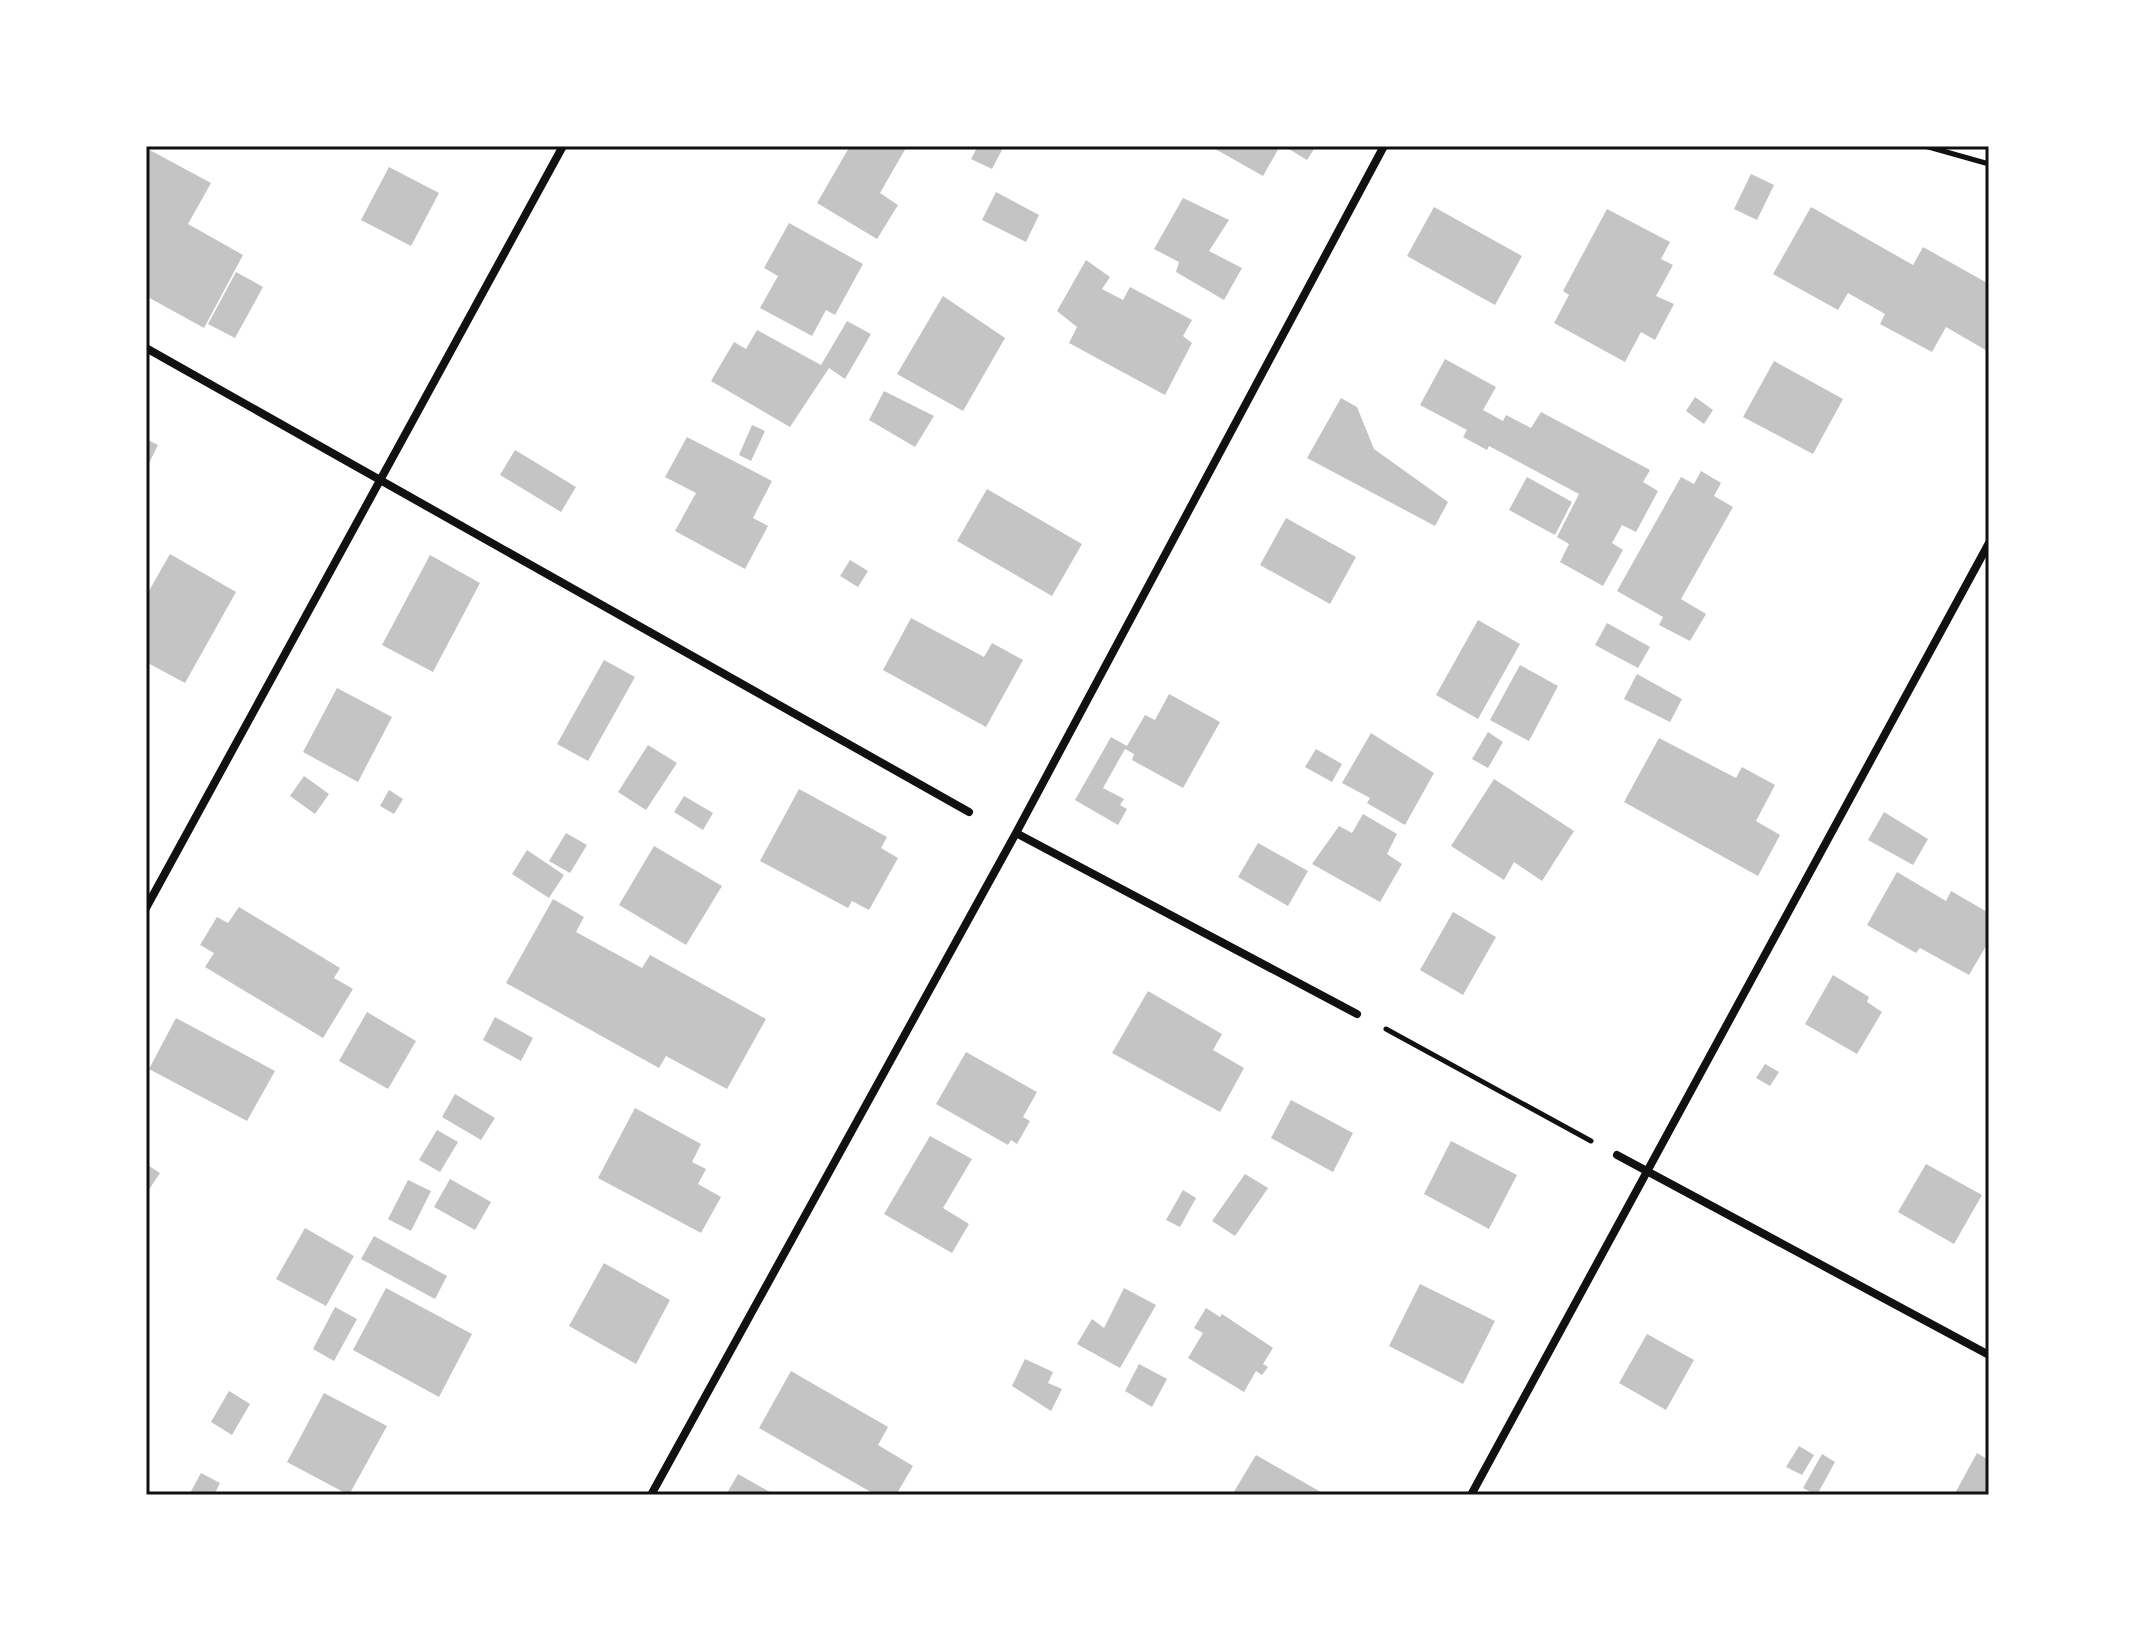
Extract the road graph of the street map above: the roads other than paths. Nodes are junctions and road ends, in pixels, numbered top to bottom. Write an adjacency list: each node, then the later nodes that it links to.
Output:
1 (563, 146): 4 (street)
2 (1384, 146): 7 (street)
3 (146, 348): 4 (street)
4 (380, 482): 6 (street); 8 (street)
5 (1989, 543): 11 (street)
6 (969, 812)
7 (1016, 833): 9 (street); 13 (street)
8 (146, 908)
9 (1357, 1014)
10 (1617, 1155): 11 (street)
11 (1649, 1172): 12 (street); 14 (street)
12 (1989, 1355)
13 (651, 1495)
14 (1471, 1495)

